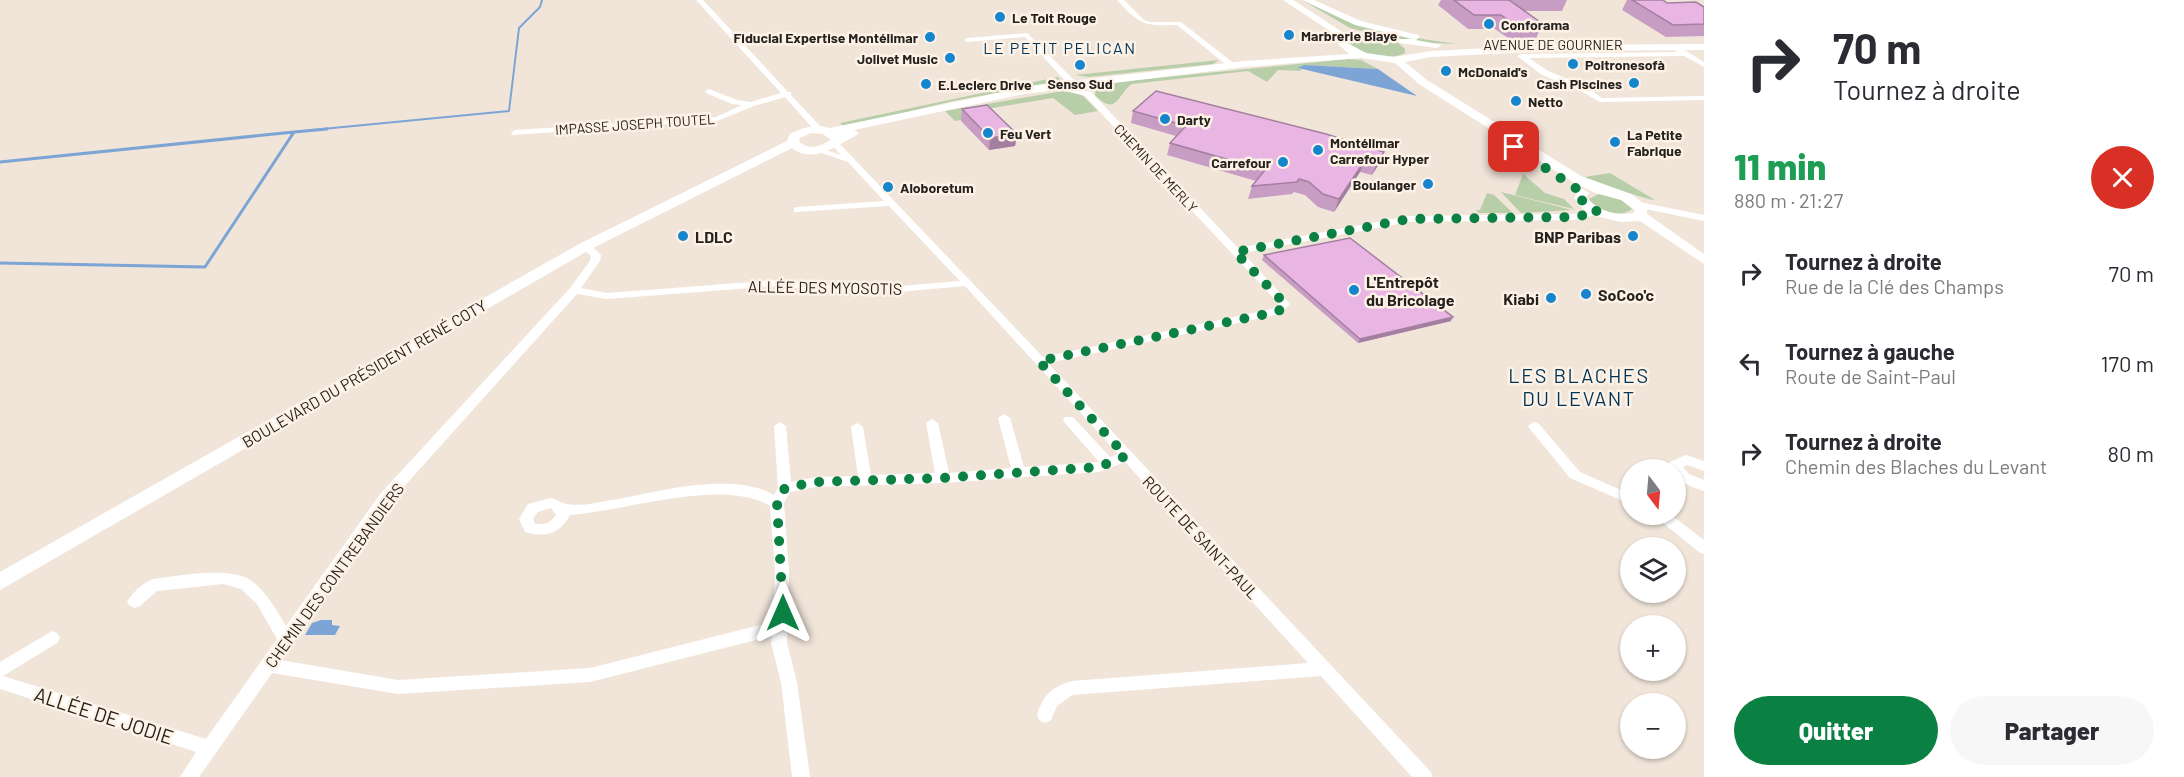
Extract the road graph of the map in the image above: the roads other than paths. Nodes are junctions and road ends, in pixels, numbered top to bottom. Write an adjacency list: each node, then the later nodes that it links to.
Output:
1 (699, 0): 26 (street, ROUTE DE SAINT-PAUL)
2 (1120, 0): 19 (street)
3 (1287, 0): 8 (main road)
4 (1299, 0): 6 (main road, AVENUE DE GOURNIER)
5 (1306, 0): 10 (main road)
6 (1367, 33): 8 (main road); 9 (main road, AVENUE DE GOURNIER)
7 (968, 40): 23 (street)
8 (1343, 40): 16 (main road); 18 (main road)
9 (1402, 41): 11 (main road, AVENUE DE GOURNIER); 17 (main road)
10 (1451, 45): 11 (main road); 12 (main road); 14 (main road, AVENUE DE GOURNIER); 17 (main road, AVENUE DE GOURNIER)
11 (1481, 45): 12 (main road, AVENUE DE GOURNIER)
12 (1504, 45): 13 (main road, AVENUE DE GOURNIER)
13 (1704, 45): 14 (main road, AVENUE DE GOURNIER)
14 (1673, 47): 15 (street)
15 (1684, 54): 20 (street); 27 (street)
16 (1370, 57): 17 (main road, AVENUE DE GOURNIER); 18 (main road, AVENUE DE GOURNIER); 37 (main road)
17 (1406, 57): 36 (main road)
18 (1245, 64): 19 (main road)
19 (1232, 65): 21 (main road)
20 (1704, 66)
21 (1146, 75): 22 (main road); 23 (main road)
22 (1097, 82): 23 (main road); 25 (street)
23 (1066, 84): 25 (street); 31 (main road)
24 (709, 91): 28 (street, IMPASSE JOSEPH TOUTEL)
25 (1088, 94): 44 (street, CHEMIN DE MERLY)
26 (790, 96): 28 (street, IMPASSE JOSEPH TOUTEL); 29 (street, ROUTE DE SAINT-PAUL); 31 (street, ROUTE DE SAINT-PAUL)
27 (1704, 98)
28 (751, 104): 30 (street, IMPASSE JOSEPH TOUTEL)
29 (801, 132): 31 (main road); 32 (main road)
30 (515, 134)
31 (830, 136): 33 (main road, BOULEVARD DU PRÉSIDENT RENÉ COTY); 34 (street, ROUTE DE SAINT-PAUL)
32 (793, 142): 33 (main road); 35 (main road, BOULEVARD DU PRÉSIDENT RENÉ COTY)
33 (814, 151): 34 (street, ROUTE DE SAINT-PAUL); 35 (main road, BOULEVARD DU PRÉSIDENT RENÉ COTY)
34 (854, 166): 38 (street, ROUTE DE SAINT-PAUL)
35 (734, 174): 43 (main road, BOULEVARD DU PRÉSIDENT RENÉ COTY)
36 (1608, 192): 37 (main road); 41 (main road)
37 (1583, 193): 40 (main road)
38 (890, 203): 39 (street); 46 (street, ROUTE DE SAINT-PAUL)
39 (797, 210)
40 (1598, 212): 41 (main road); 44 (street)
41 (1635, 213): 42 (street); 45 (main road)
42 (1704, 218)
43 (586, 246): 47 (street, CHEMIN DES CONTREBANDIERS); 70 (main road, BOULEVARD DU PRÉSIDENT RENÉ COTY)
44 (1235, 252): 48 (street, CHEMIN DE MERLY)
45 (1704, 260)
46 (968, 283): 47 (street, ALLÉE DES MYOSOTIS); 48 (street, ROUTE DE SAINT-PAUL)
47 (574, 290): 74 (street, CHEMIN DES CONTREBANDIERS)
48 (1039, 361): 55 (street, ROUTE DE SAINT-PAUL)
49 (1004, 418): 59 (street)
50 (1069, 420): 57 (street)
51 (932, 423): 60 (street)
52 (780, 426): 64 (street)
53 (1534, 426): 65 (street)
54 (857, 427): 62 (street)
55 (1126, 456): 57 (street); 76 (street, ROUTE DE SAINT-PAUL)
56 (1686, 460): 58 (street)
57 (1107, 464): 59 (street)
58 (1704, 466)
59 (1019, 473): 60 (street)
60 (943, 478): 62 (street)
61 (1686, 481): 63 (street)
62 (865, 482): 64 (street)
63 (1704, 486)
64 (785, 488): 66 (street)
65 (1620, 495)
66 (777, 502): 67 (street); 72 (street)
67 (562, 510)
68 (1674, 525): 69 (street)
69 (1704, 548)
70 (0, 582)
71 (135, 602): 74 (street)
72 (780, 627): 75 (street); 82 (street)
73 (52, 638): 77 (street)
74 (286, 640): 75 (street, CHEMIN DES CONTREBANDIERS)
75 (268, 665): 80 (street, CHEMIN DES CONTREBANDIERS)
76 (1323, 669): 79 (street); 83 (street, ROUTE DE SAINT-PAUL)
77 (0, 670)
78 (0, 682): 80 (street, ALLÉE DE JODIE)
79 (1044, 715)
80 (208, 748): 81 (street, CHEMIN DES CONTREBANDIERS)
81 (189, 777)
82 (801, 777)
83 (1424, 777)

